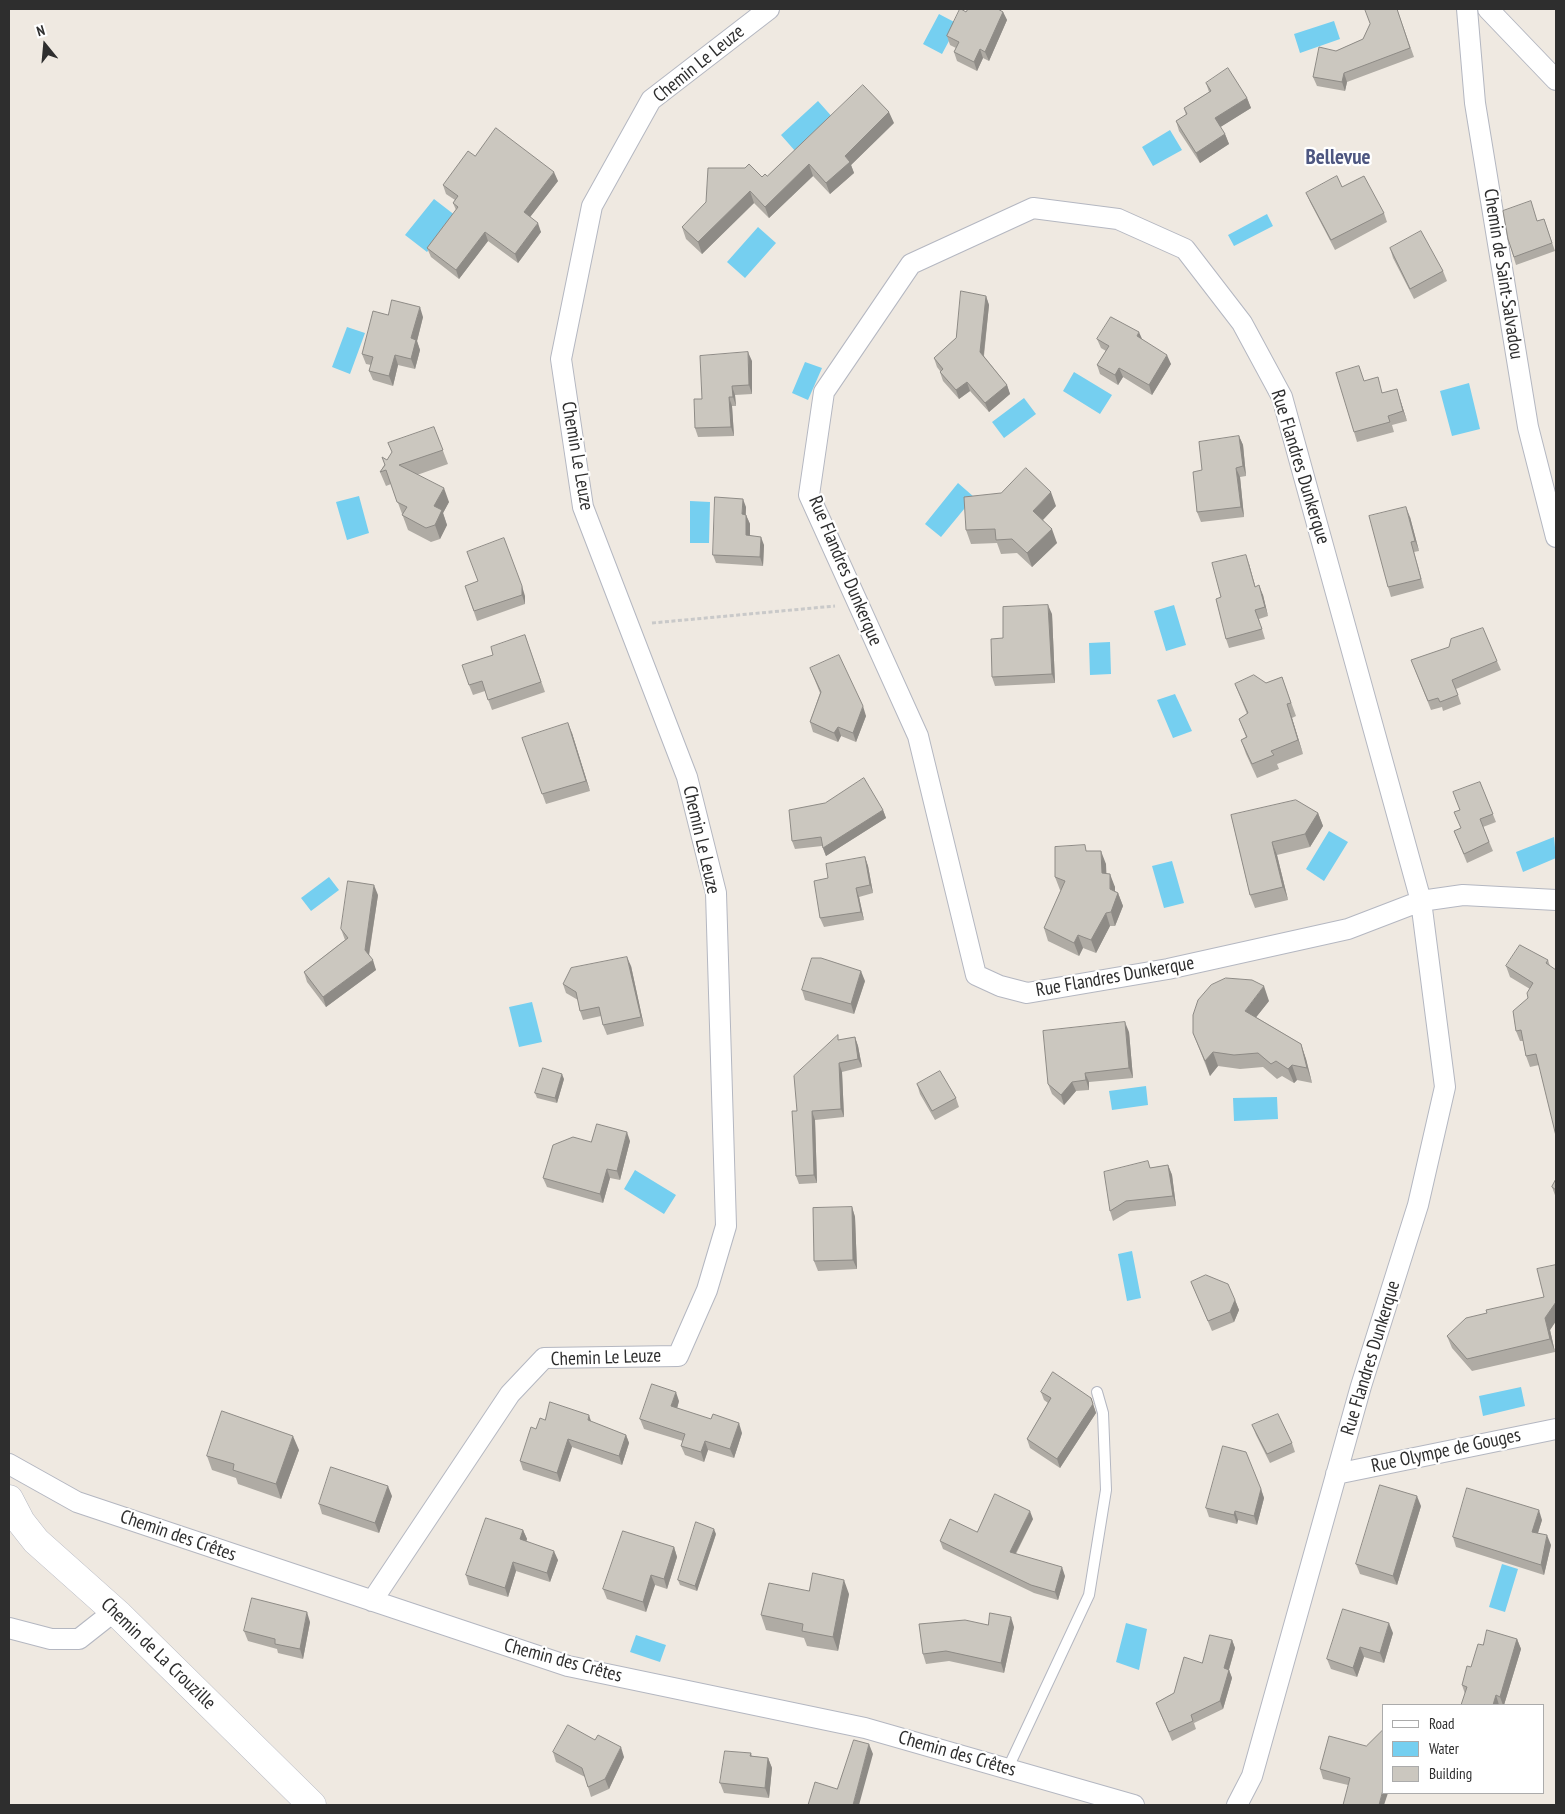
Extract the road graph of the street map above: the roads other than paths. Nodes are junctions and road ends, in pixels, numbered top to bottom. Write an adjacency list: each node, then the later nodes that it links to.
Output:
1 (768, 9): 13 (street, Chemin Le Leuze)
2 (1467, 9): 5 (street, Chemin de Saint-Salvadou)
3 (1488, 9): 4 (street)
4 (1556, 80)
5 (1556, 537)
6 (1556, 900): 7 (street, Rue Flandres Dunkerque)
7 (1421, 901): 7 (street, Rue Flandres Dunkerque); 11 (street, Rue Flandres Dunkerque)
8 (1097, 1392): 16 (lane)
9 (1556, 1429): 11 (street, Rue Olympe de Gouges)
10 (9, 1464): 13 (street, Chemin des Crêtes)
11 (1336, 1474): 19 (street, Rue Flandres Dunkerque)
12 (9, 1499): 14 (street, Chemin de La Crouzille)
13 (372, 1601): 16 (street, Chemin des Crêtes)
14 (119, 1615): 15 (street); 17 (street, Chemin de La Crouzille)
15 (9, 1628)
16 (1008, 1768): 18 (street, Chemin des Crêtes)
17 (312, 1805)
18 (1134, 1805)
19 (1237, 1805)

